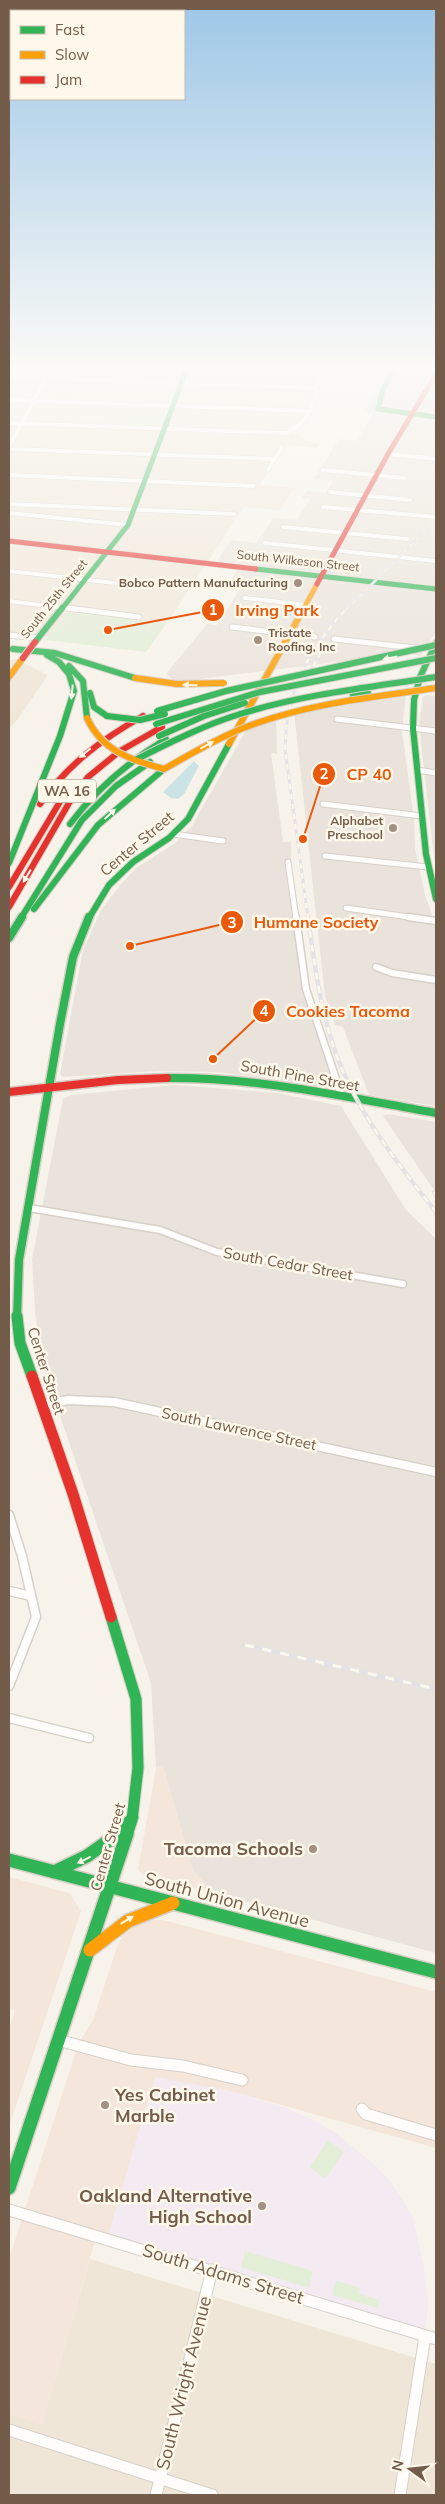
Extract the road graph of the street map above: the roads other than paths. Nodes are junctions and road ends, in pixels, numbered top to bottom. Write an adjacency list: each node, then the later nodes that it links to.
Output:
1 (143, 488): 9 (main road, South 25th Street)
2 (369, 488): 4 (main road, Center Street)
3 (330, 492): 4 (street)
4 (365, 496): 5 (street); 8 (main road, Center Street)
5 (410, 500)
6 (9, 504): 9 (street)
7 (323, 507): 8 (street)
8 (358, 509): 12 (street); 15 (main road, Center Street)
9 (135, 510): 11 (street); 13 (main road, South 25th Street)
10 (9, 513): 13 (street)
11 (234, 514)
12 (436, 517)
13 (128, 526): 20 (main road, South 25th Street)
14 (283, 527): 15 (street)
15 (345, 533): 16 (street); 19 (main road, Center Street)
16 (407, 539)
17 (9, 541): 20 (main road, South Wilkeson Street)
18 (265, 543): 19 (street)
19 (336, 550): 21 (street); 23 (main road, Center Street)
20 (108, 552): 23 (main road, South Wilkeson Street); 24 (main road, South 25th Street)
21 (436, 560)
22 (9, 571): 24 (street)
23 (321, 576): 26 (main road, South Wilkeson Street); 29 (main road, Center Street)
24 (85, 580): 25 (street); 30 (main road, South 25th Street)
25 (141, 586)
26 (436, 589)
27 (245, 598): 29 (street)
28 (9, 601): 30 (street)
29 (306, 604): 33 (main road, Center Street)
30 (63, 608): 31 (street); 37 (main road, South 25th Street)
31 (139, 617)
32 (232, 627): 33 (street)
33 (289, 634): 35 (street); 62 (main road, Center Street)
34 (9, 635): 37 (street)
35 (315, 637)
36 (334, 639): 39 (street)
37 (37, 640): 45 (main road, South 25th Street, bridge)
38 (11, 648): 40 (main road); 42 (main road, one-way to 38, bridge)
39 (435, 651): 42 (main road, one-way to 42, bridge); 46 (main road, WA 16, bridge); 49 (main road); 55 (main road, bridge)
40 (47, 655): 43 (main road); 67 (main road, one-way to 67)
41 (436, 665): 55 (main road, bridge)
42 (342, 667): 67 (main road, one-way to 67, bridge)
43 (74, 670): 46 (main road, bridge); 56 (main road, bridge)
44 (436, 670): 55 (main road, bridge)
45 (11, 671)
46 (352, 674): 55 (main road, WA 16, bridge)
47 (436, 679): 51 (main road, bridge); 56 (main road, bridge)
48 (436, 687): 51 (main road, WA 16, bridge); 57 (main road, one-way to 48, bridge)
49 (417, 690): 50 (main road); 53 (main road)
50 (436, 693)
51 (352, 696): 65 (main road, WA 16)
52 (337, 719): 53 (street)
53 (413, 728): 54 (street); 58 (main road)
54 (436, 731)
55 (161, 732): 65 (main road); 69 (main road, WA 16); 71 (main road, one-way to 71)
56 (135, 760): 57 (main road, bridge)
57 (164, 769): 74 (main road, one-way to 57)
58 (417, 770): 59 (street); 61 (main road)
59 (436, 773)
60 (323, 804): 61 (street)
61 (422, 816): 68 (main road)
62 (173, 834): 63 (street); 78 (main road, Center Street)
63 (223, 841)
64 (325, 856): 68 (street)
65 (54, 862): 74 (main road, WA 16)
66 (288, 862): 80 (street)
67 (9, 864)
68 (428, 867): 70 (main road)
69 (9, 887)
70 (436, 899)
71 (9, 907)
72 (346, 908): 73 (street)
73 (436, 921)
74 (14, 929): 75 (main road, WA 16)
75 (9, 938)
76 (376, 968): 77 (street)
77 (436, 980)
78 (48, 1088): 79 (main road, South Pine Street); 80 (main road, South Pine Street); 82 (main road, Center Street)
79 (9, 1092)
80 (342, 1097): 81 (main road, South Pine Street)
81 (436, 1113)
82 (28, 1208): 83 (street, South Cedar Street); 84 (main road, Center Street)
83 (403, 1284)
84 (12, 1320): 85 (main road, Center Street)
85 (41, 1405): 86 (street, South Lawrence Street); 93 (main road, Center Street)
86 (436, 1472)
87 (9, 1516): 89 (street)
88 (9, 1591): 89 (street)
89 (32, 1596): 90 (street)
90 (9, 1686)
91 (9, 1718): 92 (street)
92 (89, 1738)
93 (133, 1817): 95 (main road, one-way to 95); 96 (main road, Center Street)
94 (9, 1860): 95 (main road, South Union Avenue)
95 (54, 1872): 96 (main road, South Union Avenue)
96 (112, 1887): 97 (main road, South Union Avenue); 98 (main road, Center Street)
97 (174, 1903): 98 (main road, one-way to 97); 99 (main road, South Union Avenue)
98 (90, 1950): 100 (main road, Center Street)
99 (436, 1972)
100 (58, 2040): 101 (street); 104 (main road, Center Street)
101 (242, 2080)
102 (362, 2109): 103 (street)
103 (436, 2135)
104 (9, 2188)
105 (9, 2210): 106 (street, South Adams Street)
106 (212, 2270): 107 (street, South Adams Street); 109 (street, South Wright Avenue)
107 (431, 2337): 112 (street)
108 (9, 2430): 109 (street)
109 (161, 2478): 110 (street, South Wright Avenue); 111 (street)
110 (156, 2495)
111 (212, 2495)
112 (400, 2495)

